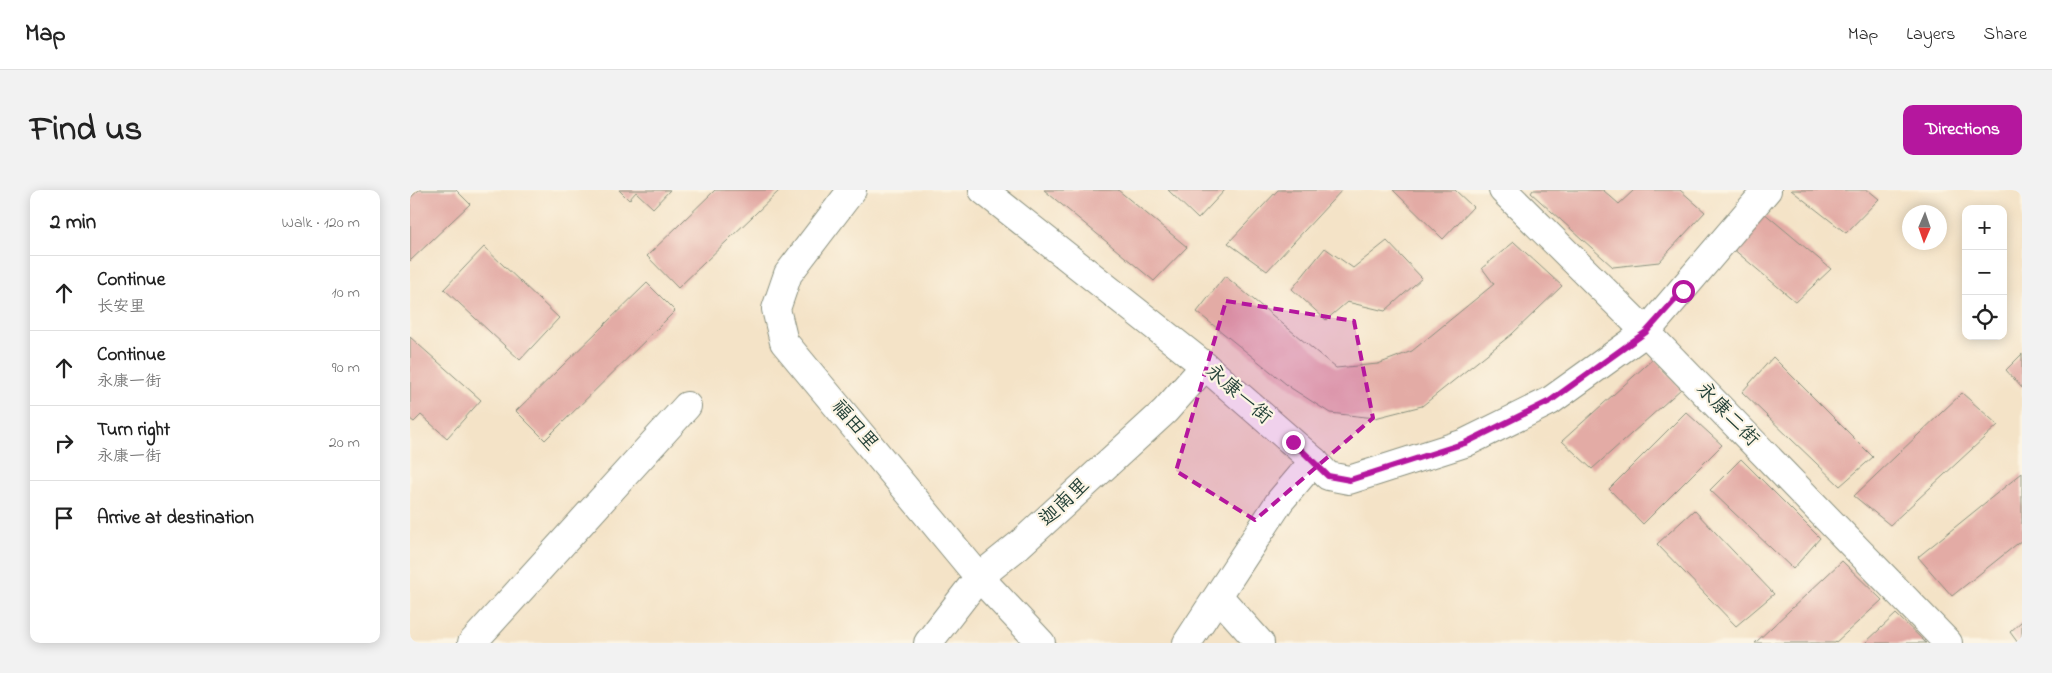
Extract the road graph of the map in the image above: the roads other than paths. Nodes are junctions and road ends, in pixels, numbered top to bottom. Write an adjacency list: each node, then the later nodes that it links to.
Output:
1 (852, 190): 9 (street, 福田里)
2 (983, 190): 6 (street, 永康一街)
3 (1503, 190): 5 (street, 永康二街)
4 (1767, 190): 5 (street, 永康一街)
5 (1646, 332): 8 (street, 永康一街); 16 (street, 永康二街)
6 (1205, 366): 8 (street, 永康一街); 9 (street, 迦南里)
7 (686, 406): 11 (street)
8 (1314, 461): 10 (street)
9 (979, 578): 12 (street, 迦南里); 13 (street, 福田里)
10 (1219, 597): 14 (street); 15 (street)
11 (472, 643)
12 (928, 643)
13 (1041, 643)
14 (1188, 643)
15 (1260, 643)
16 (1948, 643)

